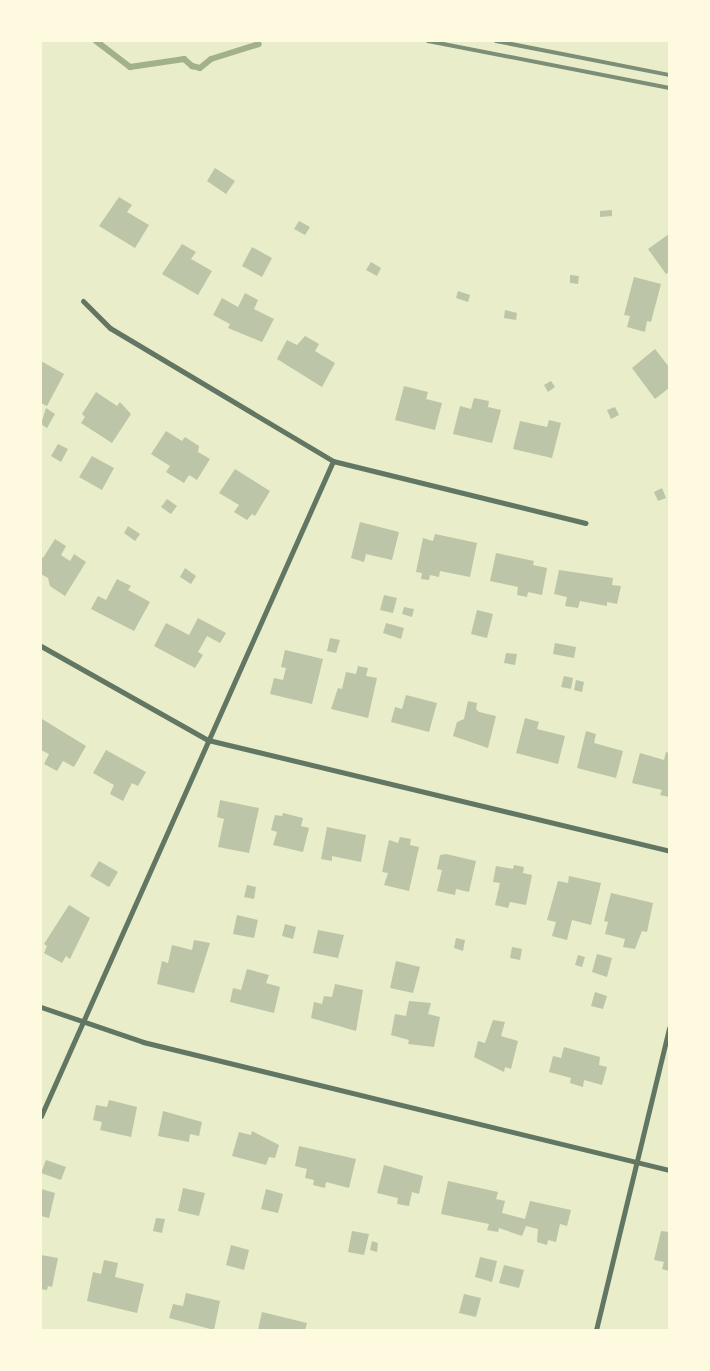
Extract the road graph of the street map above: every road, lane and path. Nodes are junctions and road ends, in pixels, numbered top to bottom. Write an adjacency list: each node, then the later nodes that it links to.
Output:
1 (83, 301): 2 (street)
2 (332, 461): 3 (street); 5 (street)
3 (585, 523)
4 (41, 646): 5 (street)
5 (208, 740): 6 (street); 8 (street)
6 (669, 851)
7 (41, 1007): 8 (street)
8 (80, 1022): 10 (street); 11 (street)
9 (669, 1028): 11 (street)
10 (41, 1116)
11 (636, 1162): 12 (street); 13 (street)
12 (669, 1170)
13 (596, 1330)

